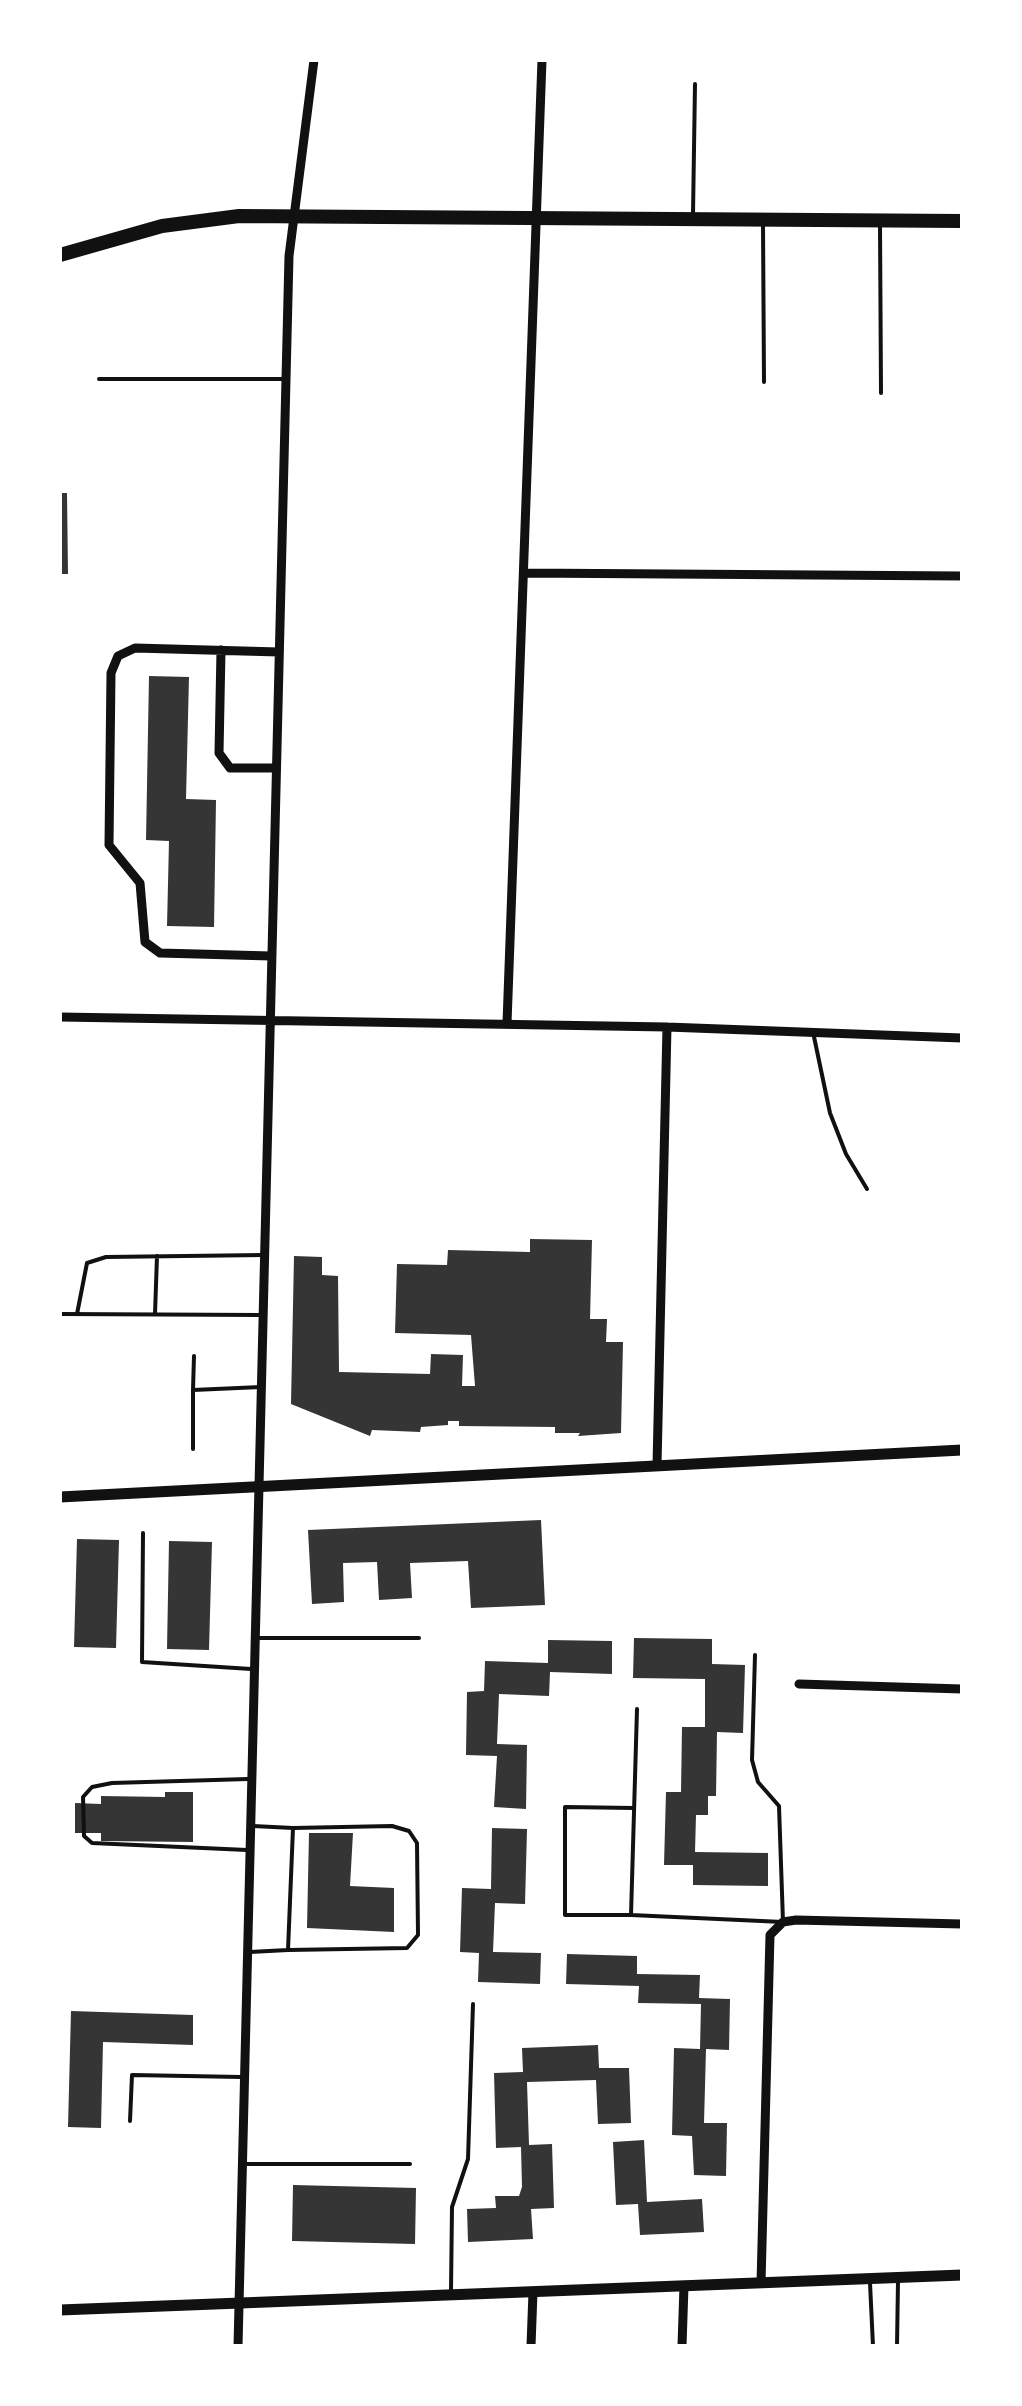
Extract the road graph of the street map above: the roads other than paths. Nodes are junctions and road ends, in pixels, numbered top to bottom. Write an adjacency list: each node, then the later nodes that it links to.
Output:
1 (314, 60): 4 (street)
2 (542, 60): 5 (street)
3 (696, 84): 6 (lane)
4 (293, 216): 5 (main road); 10 (main road); 12 (street)
5 (537, 218): 6 (main road); 15 (street)
6 (693, 219): 7 (main road)
7 (763, 220): 8 (main road); 13 (lane)
8 (880, 220): 9 (main road); 14 (lane)
9 (962, 221)
10 (60, 255)
11 (100, 379): 12 (lane)
12 (286, 379): 18 (street)
13 (764, 382)
14 (881, 392)
15 (524, 573): 16 (street); 23 (street)
16 (962, 576)
17 (221, 650): 18 (street); 19 (street); 20 (street)
18 (279, 652): 19 (street)
19 (276, 768): 20 (street)
20 (272, 956): 22 (street)
21 (60, 1018): 22 (street)
22 (270, 1020): 23 (street); 28 (street)
23 (508, 1024): 24 (street)
24 (667, 1026): 25 (street); 39 (street)
25 (814, 1032): 26 (street); 27 (lane)
26 (962, 1038)
27 (868, 1189)
28 (264, 1254): 29 (lane); 33 (street)
29 (157, 1256): 31 (lane); 32 (lane)
30 (60, 1314): 31 (lane)
31 (77, 1314): 32 (lane)
32 (155, 1314): 33 (lane)
33 (263, 1315): 35 (street)
34 (194, 1356): 36 (lane)
35 (261, 1387): 36 (lane); 40 (street)
36 (193, 1390): 37 (lane)
37 (193, 1449)
38 (962, 1450): 39 (street)
39 (657, 1465): 40 (street)
40 (259, 1486): 41 (street); 43 (street)
41 (60, 1497)
42 (143, 1534): 46 (lane)
43 (256, 1638): 44 (lane); 46 (street)
44 (419, 1638)
45 (754, 1656): 56 (lane)
46 (256, 1669): 50 (street)
47 (799, 1684): 48 (street)
48 (962, 1689)
49 (638, 1709): 51 (lane)
50 (254, 1779): 52 (street); 54 (lane)
51 (634, 1808): 55 (lane); 55 (lane)
52 (253, 1826): 53 (lane); 54 (street)
53 (293, 1828): 58 (lane); 58 (lane)
54 (252, 1850): 59 (street)
55 (631, 1915): 56 (lane)
56 (782, 1922): 57 (street); 68 (street)
57 (962, 1924)
58 (288, 1950): 59 (lane)
59 (250, 1952): 61 (street)
60 (473, 2004): 71 (lane)
61 (246, 2077): 62 (lane); 63 (street)
62 (130, 2120)
63 (243, 2164): 64 (lane); 72 (street)
64 (410, 2164)
65 (962, 2275): 67 (street)
66 (870, 2278): 67 (street); 68 (street); 77 (lane)
67 (898, 2278): 78 (lane)
68 (761, 2283): 69 (street)
69 (684, 2286): 70 (street); 76 (street)
70 (533, 2292): 71 (street); 75 (street)
71 (451, 2295): 72 (street)
72 (240, 2304): 73 (street); 74 (street)
73 (60, 2310)
74 (238, 2346)
75 (532, 2346)
76 (682, 2346)
77 (873, 2346)
78 (897, 2346)

